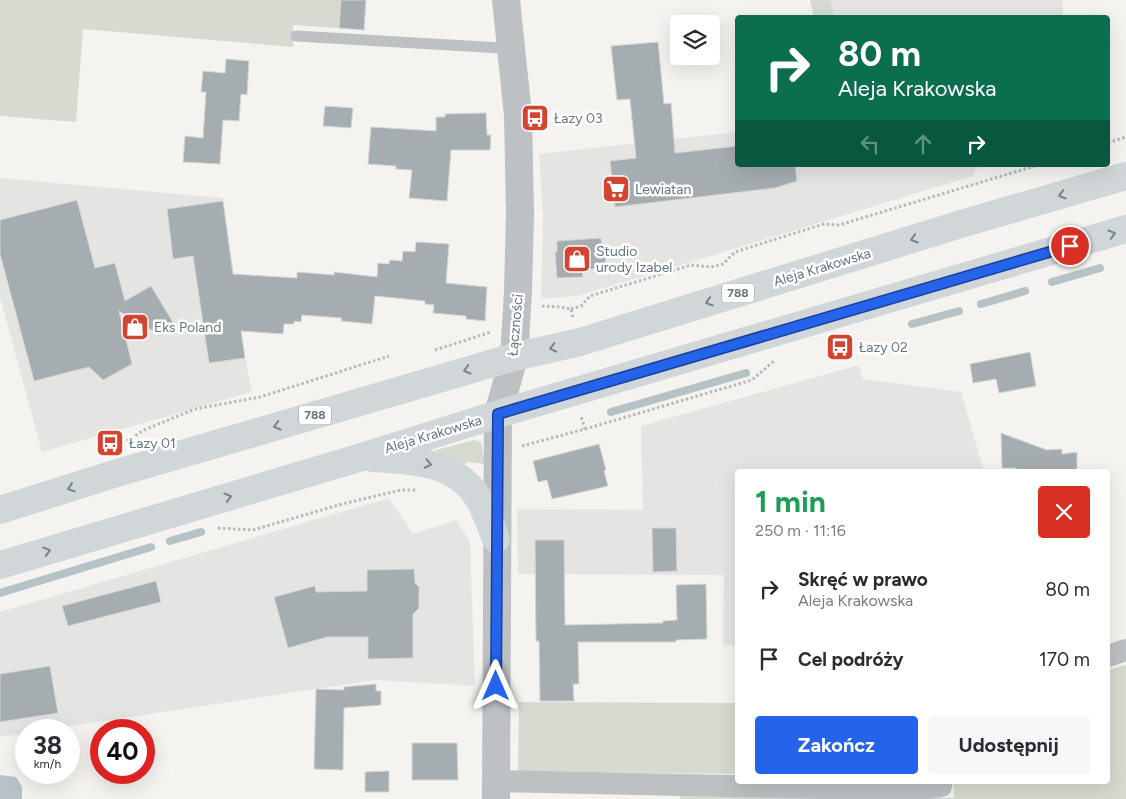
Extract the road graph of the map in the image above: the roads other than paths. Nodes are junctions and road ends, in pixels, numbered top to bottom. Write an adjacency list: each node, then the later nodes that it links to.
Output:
1 (506, 0): 3 (street, Łączności)
2 (296, 36): 3 (lane)
3 (511, 47): 6 (street, Łączności)
4 (1126, 176): 6 (main road, Aleja Krakowska / 788, one-way to 6)
5 (1126, 229): 7 (main road, Aleja Krakowska, one-way to 5)
6 (514, 356): 7 (street, Łączności); 9 (main road, Aleja Krakowska / 788, one-way to 9)
7 (498, 414): 8 (main road, Aleja Krakowska); 10 (street, Łączności)
8 (362, 456): 10 (main road, one-way to 10); 11 (main road, Aleja Krakowska, one-way to 8)
9 (0, 510)
10 (496, 539): 15 (street, Łączności)
11 (0, 565)
12 (1126, 650): 13 (street)
13 (1110, 655)
14 (942, 784): 15 (street)
15 (495, 790)

